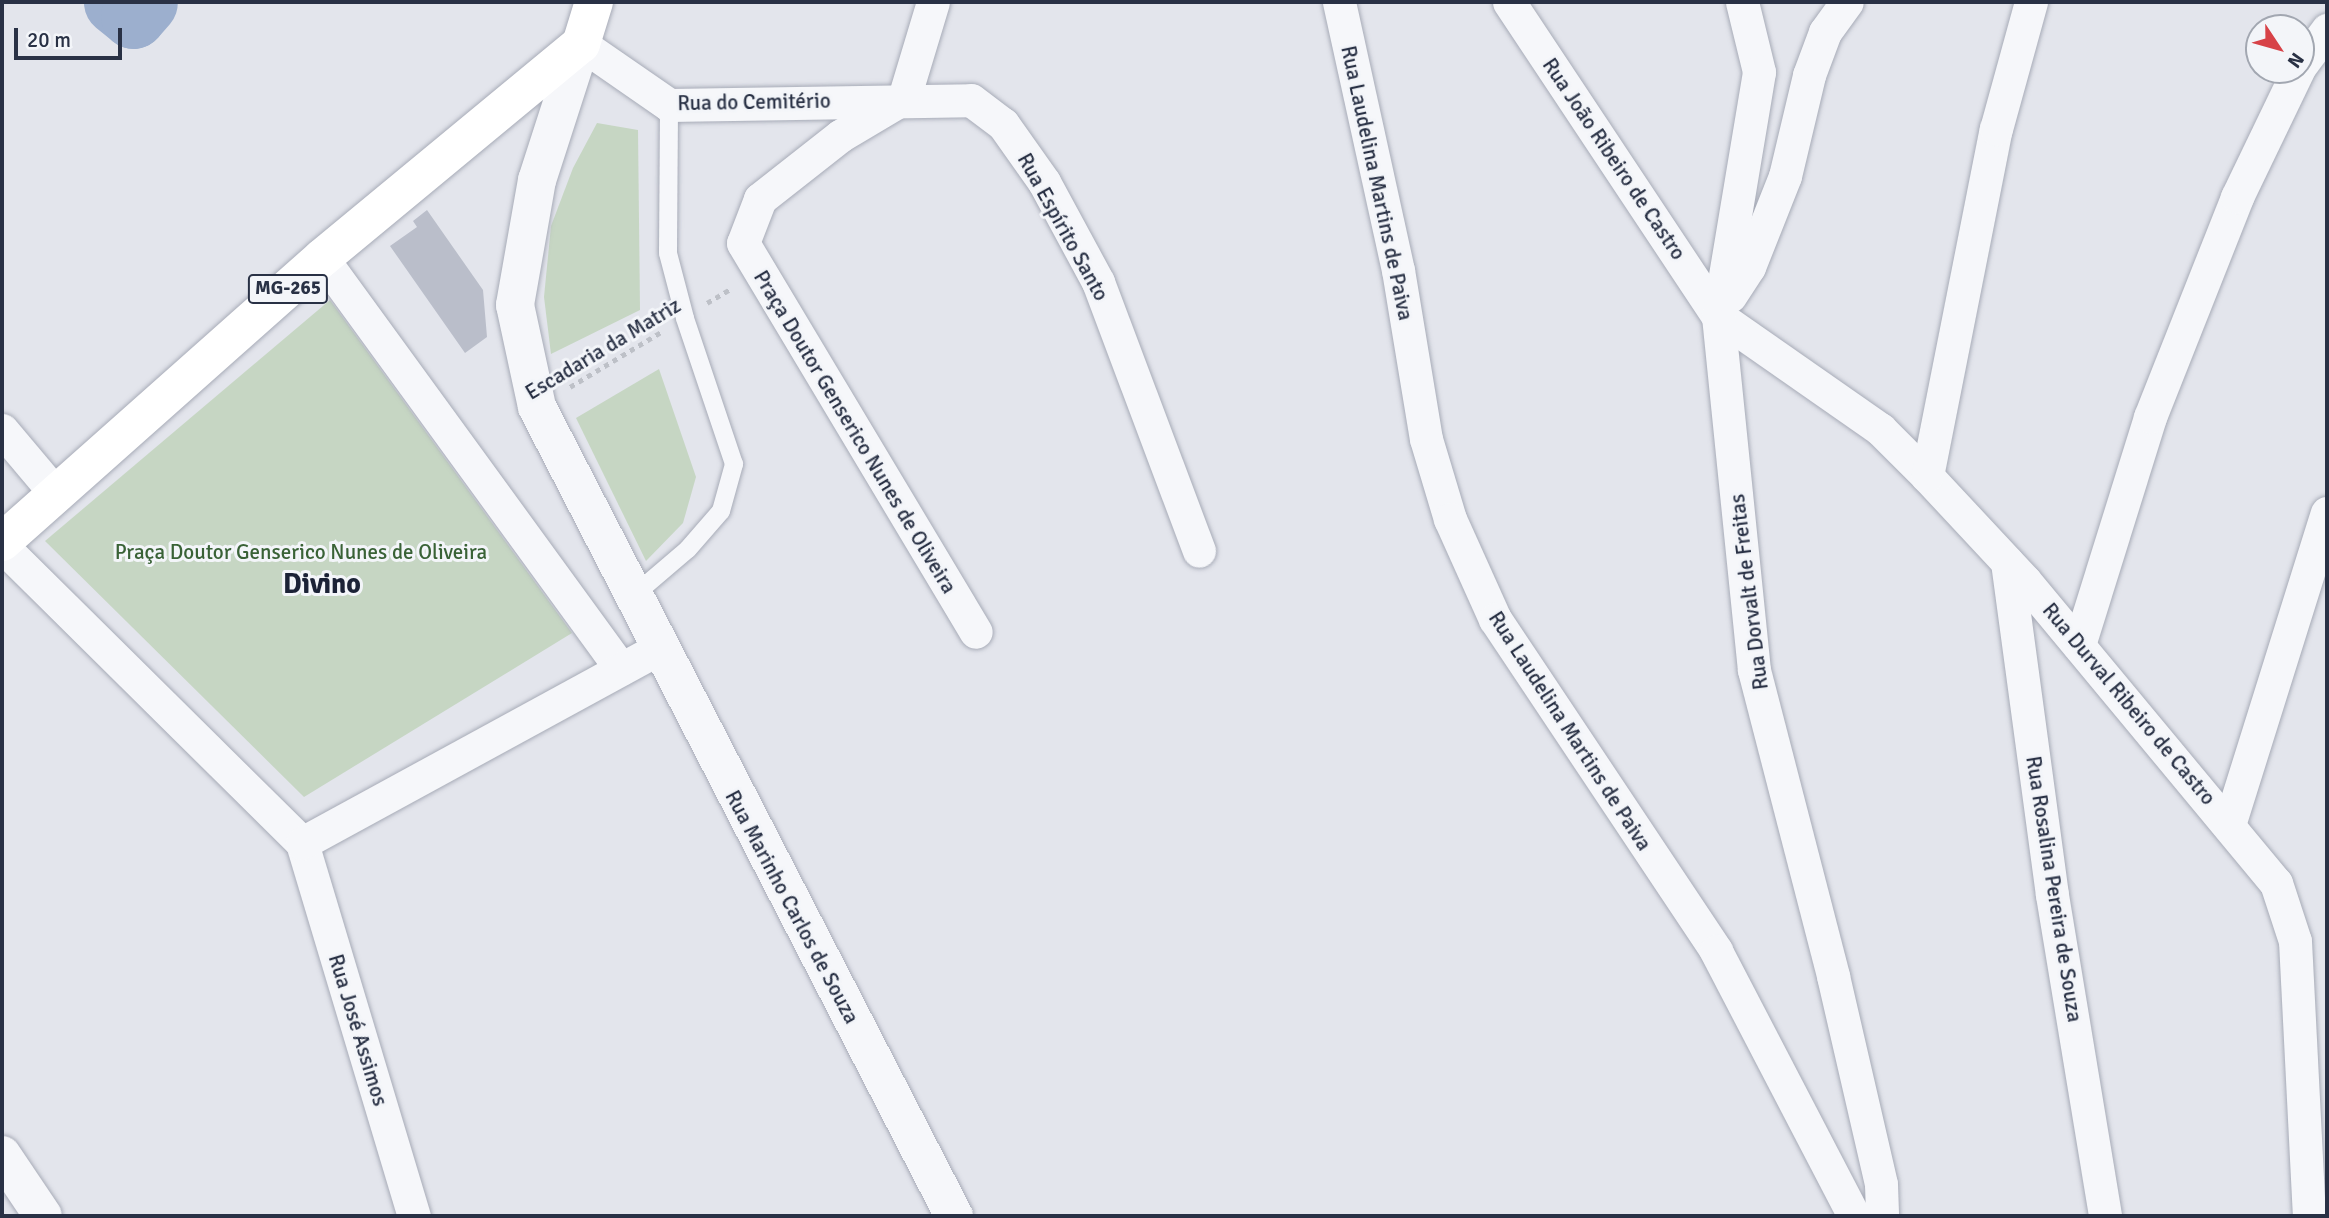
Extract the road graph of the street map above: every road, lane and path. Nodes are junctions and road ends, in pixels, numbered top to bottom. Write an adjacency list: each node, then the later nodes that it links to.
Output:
1 (594, 2): 9 (main road)
2 (933, 2): 12 (street)
3 (1339, 2): 37 (street, Rua Laudelina Martins de Paiva)
4 (1509, 2): 16 (street, Rua João Ribeiro de Castro)
5 (1742, 2): 16 (street, Rua Dorvalt de Freitas)
6 (1847, 2): 16 (street)
7 (2031, 2): 20 (street)
8 (2327, 30): 10 (street)
9 (581, 44): 13 (street, Rua do Cemitério); 14 (main road, MG-265); 18 (street)
10 (2315, 46)
11 (2291, 84): 28 (street)
12 (904, 98): 13 (street, Rua do Cemitério); 15 (street, Praça Doutor Genserico Nunes de Oliveira); 24 (street, Rua Espírito Santo)
13 (669, 105): 17 (lane)
14 (322, 258): 21 (main road, MG-265); 30 (street)
15 (757, 272): 17 (path, Escadaria da Matriz); 27 (street, Praça Doutor Genserico Nunes de Oliveira)
16 (1718, 316): 20 (street, Rua Durval Ribeiro de Castro); 38 (street, Rua Dorvalt de Freitas)
17 (685, 318): 18 (path, Escadaria da Matriz); 26 (lane)
18 (537, 407): 26 (street)
19 (2, 430): 21 (street)
20 (1927, 476): 25 (street, Rua Durval Ribeiro de Castro)
21 (55, 493): 23 (main road, MG-265)
22 (2327, 513): 31 (street)
23 (2, 544): 32 (street)
24 (1199, 551)
25 (2007, 562): 28 (street, Rua Durval Ribeiro de Castro); 39 (street, Rua Rosalina Pereira de Souza)
26 (633, 596): 29 (street, Rua Marinho Carlos de Souza)
27 (976, 632)
28 (2078, 645): 31 (street, Rua Durval Ribeiro de Castro)
29 (658, 649): 30 (street); 36 (street, Rua Marinho Carlos de Souza)
30 (621, 669): 32 (street)
31 (2229, 825): 40 (street, Rua Durval Ribeiro de Castro)
32 (302, 843): 35 (street, Rua José Assimos)
33 (2, 1155): 34 (street)
34 (43, 1216)
35 (414, 1216)
36 (954, 1216)
37 (1854, 1216)
38 (1882, 1216)
39 (2105, 1216)
40 (2309, 1216)

